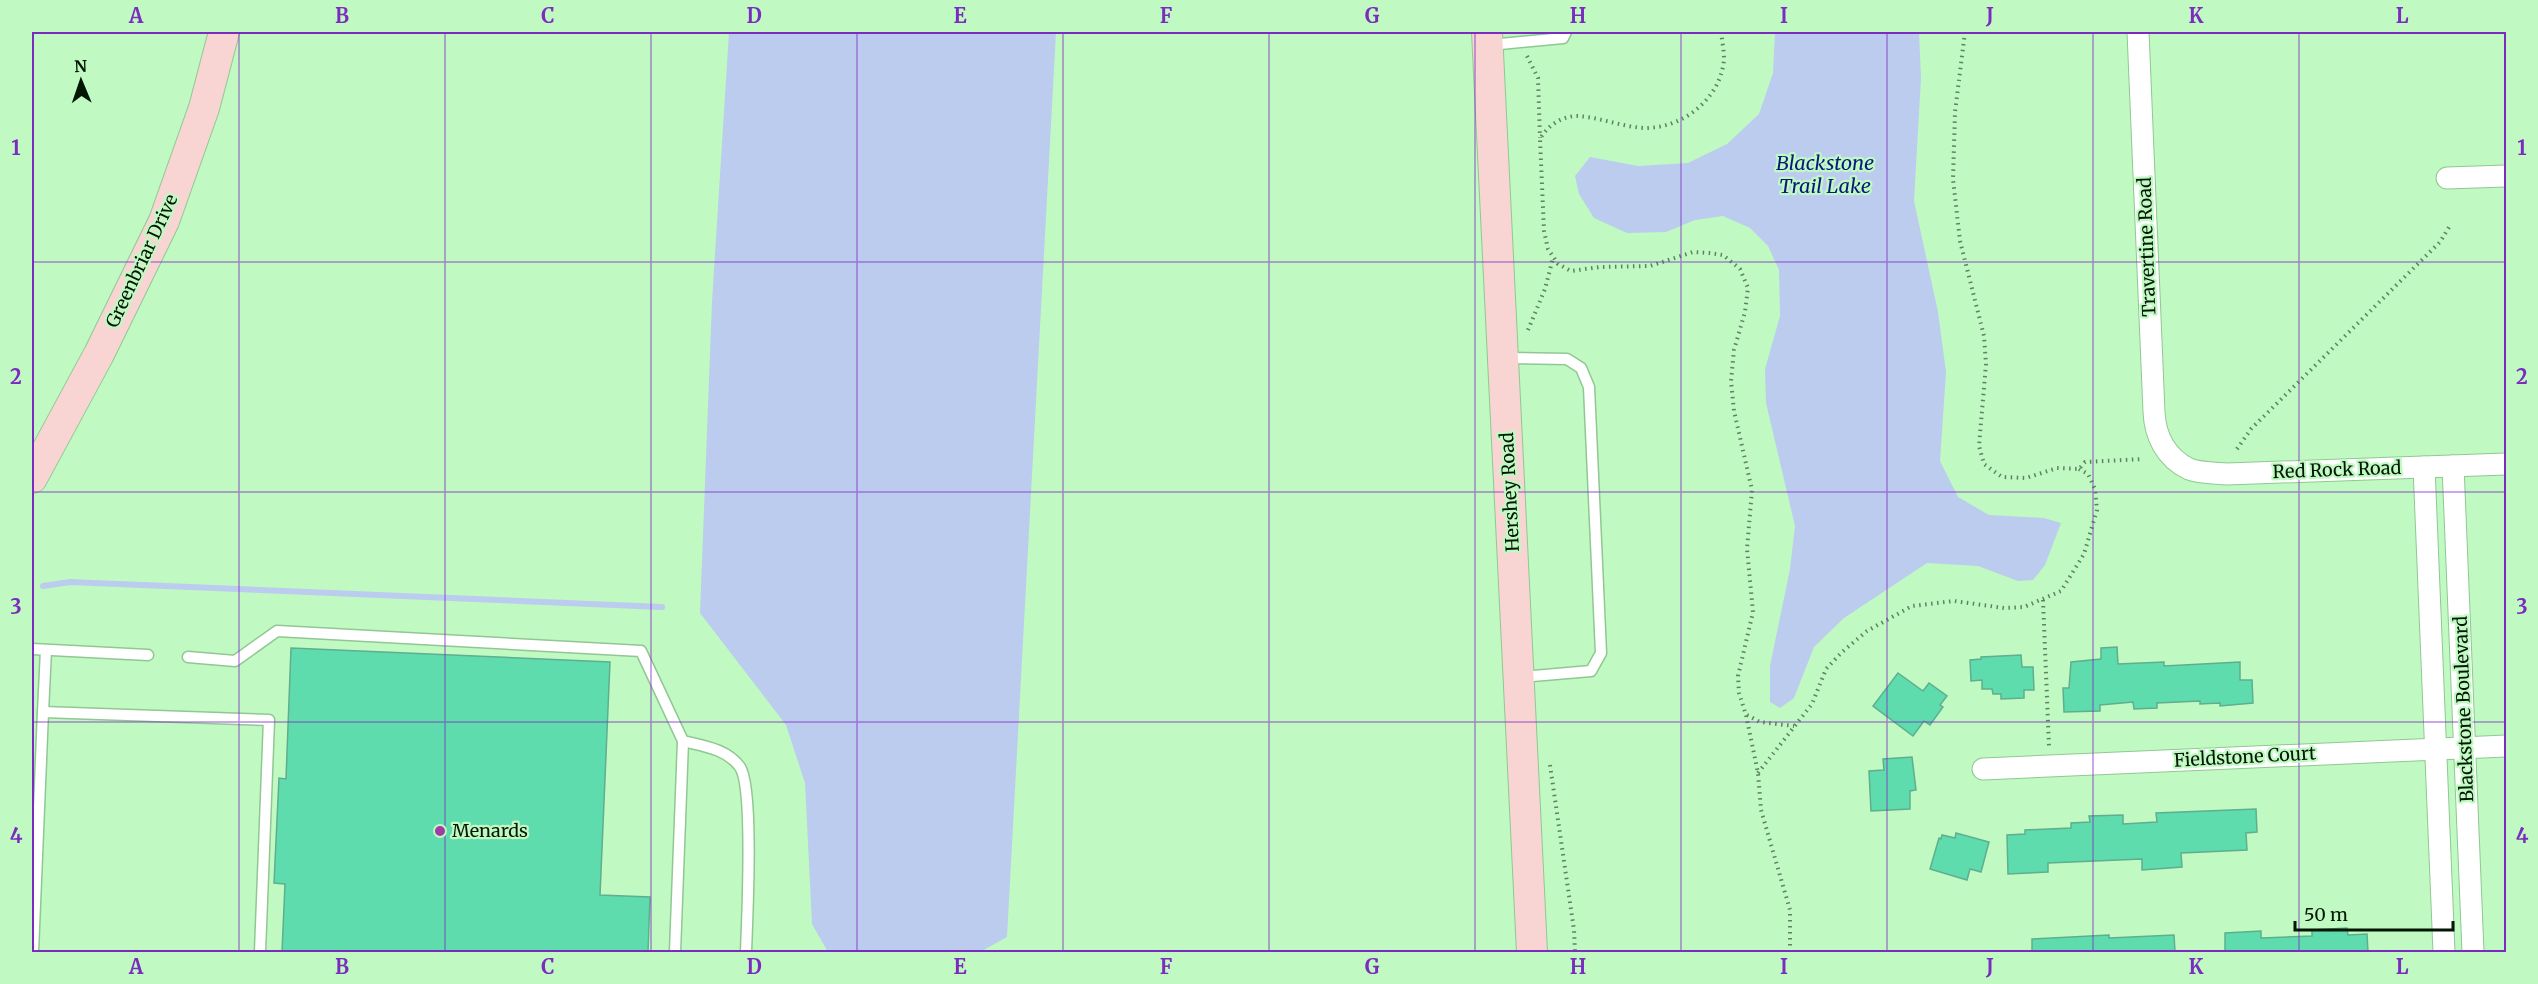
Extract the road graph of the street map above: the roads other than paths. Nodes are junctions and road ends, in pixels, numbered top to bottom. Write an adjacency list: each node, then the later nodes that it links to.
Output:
1 (224, 32): 12 (street, Greenbriar Drive)
2 (1566, 32): 4 (lane)
3 (2138, 32): 8 (street, Travertine Road)
4 (1487, 38): 7 (street, Hershey Road)
5 (2506, 176): 6 (street)
6 (2447, 178)
7 (1515, 358): 17 (street, Hershey Road); 17 (lane)
8 (2172, 457): 11 (street, Red Rock Road)
9 (2506, 464): 10 (street, Red Rock Road)
10 (2454, 466): 11 (street, Red Rock Road); 21 (street, Blackstone Boulevard)
11 (2424, 467): 22 (street, Blackstone Boulevard)
12 (32, 478)
13 (32, 649): 14 (lane)
14 (46, 650): 15 (lane); 18 (lane)
15 (148, 655)
16 (188, 657): 19 (lane)
17 (1519, 677): 28 (street, Hershey Road)
18 (43, 712): 24 (lane); 25 (lane)
19 (683, 741): 26 (lane); 27 (lane)
20 (2506, 746): 21 (street, Fieldstone Court)
21 (2466, 747): 22 (street, Fieldstone Court); 30 (street, Blackstone Boulevard)
22 (2436, 749): 23 (street, Fieldstone Court); 29 (street, Blackstone Boulevard)
23 (1983, 769)
24 (33, 952)
25 (260, 952)
26 (675, 952)
27 (746, 952)
28 (1532, 952)
29 (2444, 952)
30 (2473, 952)

